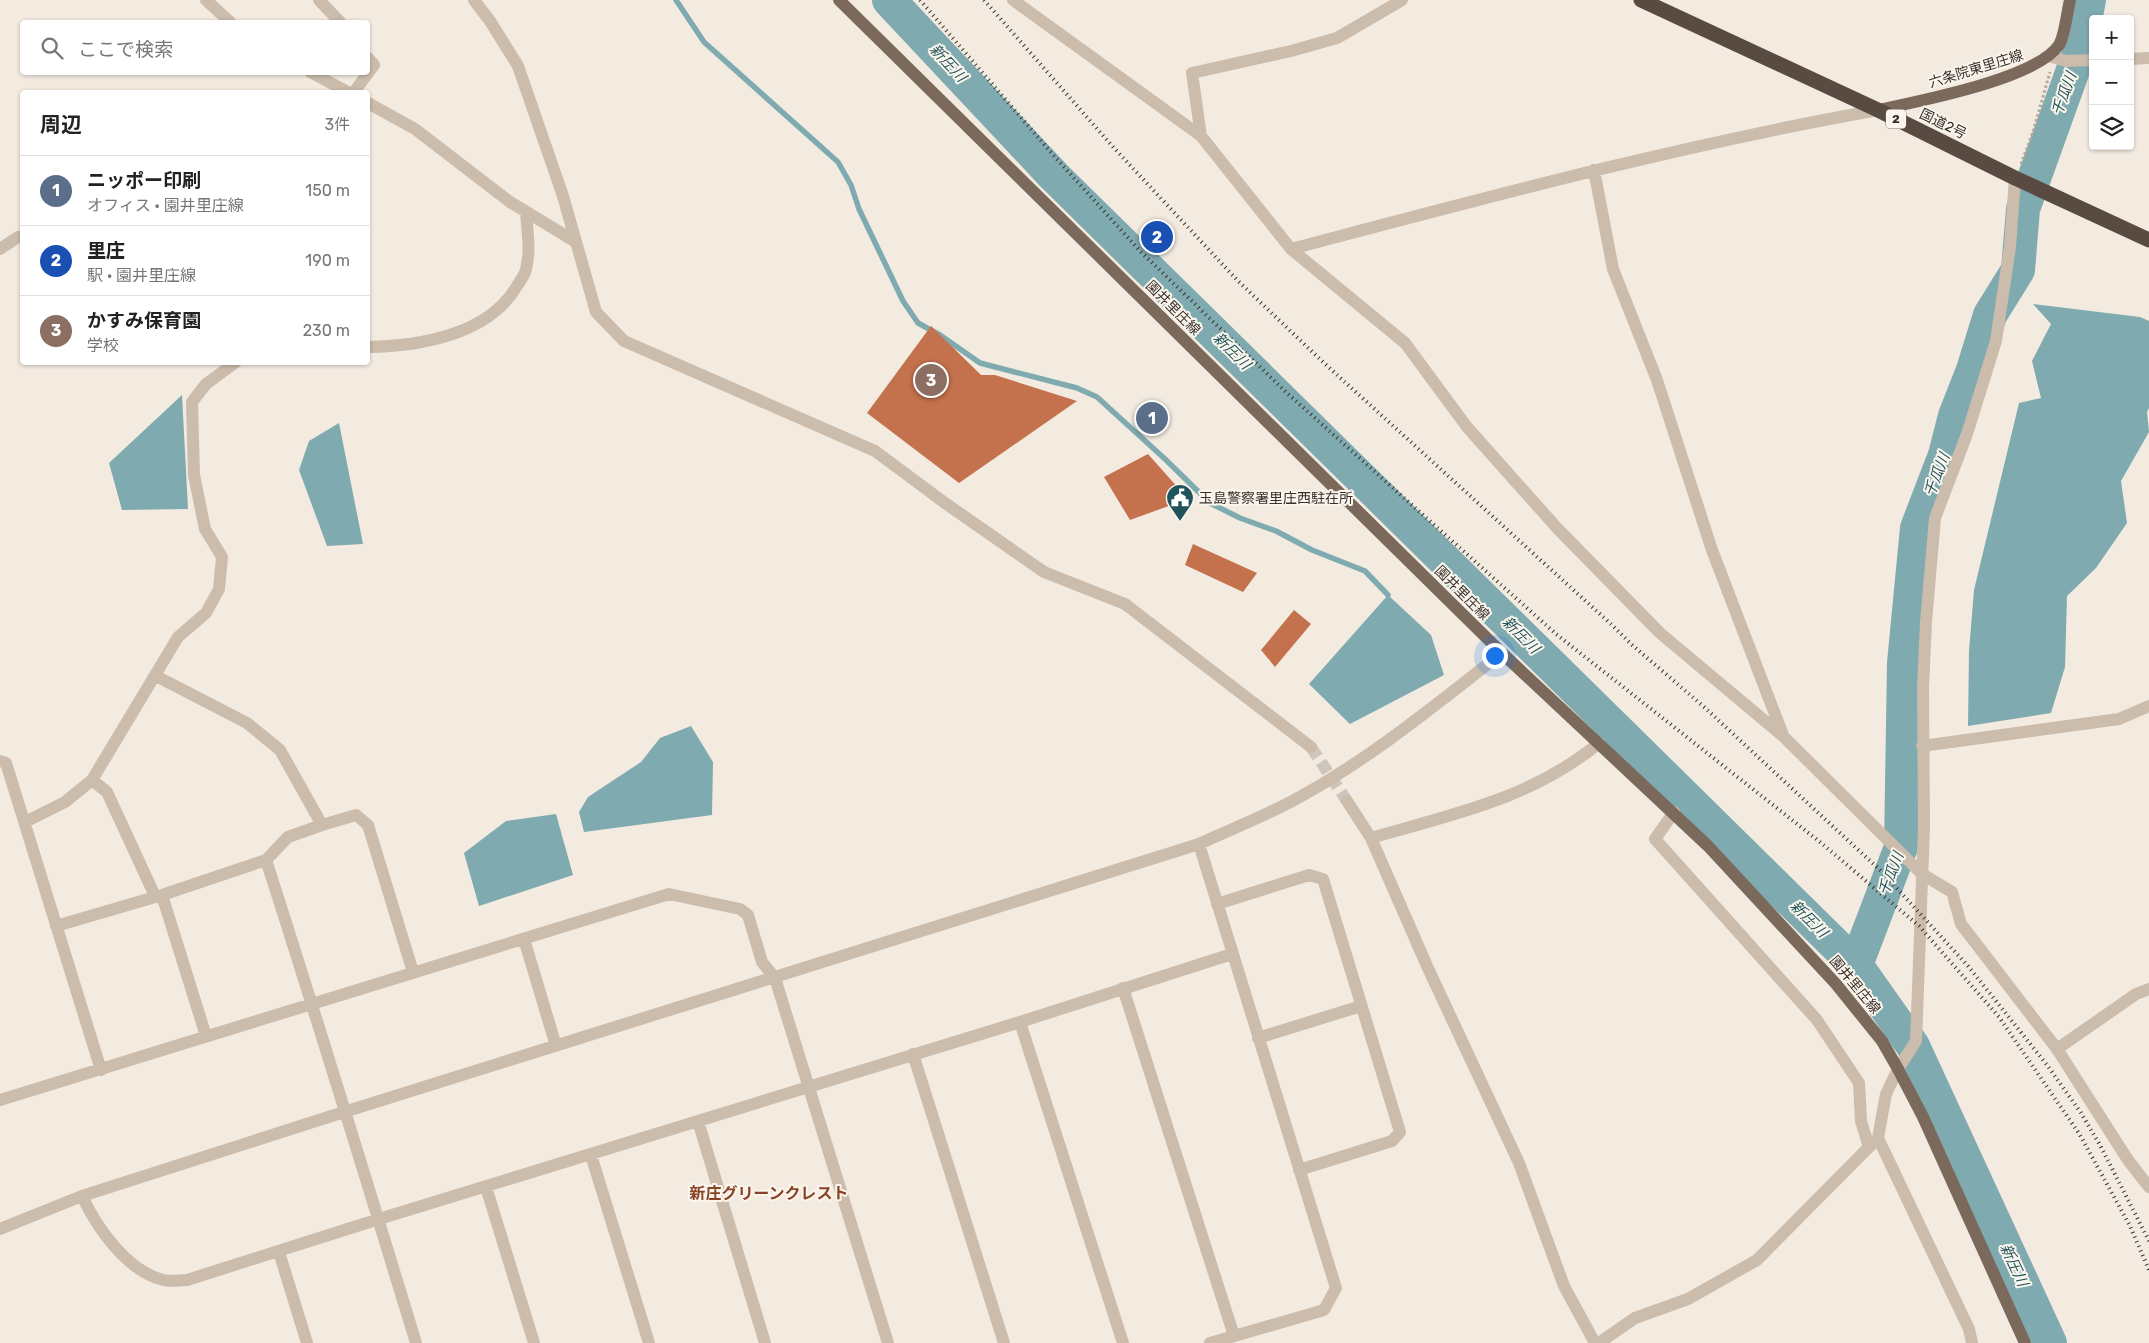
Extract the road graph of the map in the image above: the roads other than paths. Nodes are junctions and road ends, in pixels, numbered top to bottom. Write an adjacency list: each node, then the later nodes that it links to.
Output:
1 (206, 0): 9 (street)
2 (319, 0): 10 (street)
3 (474, 0): 29 (street)
4 (839, 0): 34 (main road, 園井里庄線)
5 (1013, 0): 23 (street)
6 (1402, 0): 23 (street)
7 (1641, 0): 22 (highway, 国道2号 / 2)
8 (2070, 0): 11 (main road, 六条院東里庄線)
9 (228, 20)
10 (338, 20)
11 (2049, 56): 15 (street); 22 (main road, 六条院東里庄線)
12 (2149, 58): 13 (street)
13 (2134, 59)
14 (370, 60): 16 (street)
15 (2089, 60)
16 (370, 70)
17 (316, 75): 19 (street)
18 (367, 75): 20 (street)
19 (344, 90)
20 (355, 90)
21 (370, 104): 26 (street)
22 (1878, 110): 24 (street); 25 (highway, 国道2号 / 2)
23 (1200, 136): 31 (street)
24 (1594, 170): 31 (street); 37 (street)
25 (2015, 178): 28 (highway, 国道2号 / 2); 39 (street)
26 (526, 212): 29 (street); 32 (street)
27 (20, 237): 30 (street)
28 (2149, 240)
29 (576, 242): 40 (street)
30 (0, 249)
31 (1291, 249): 37 (street)
32 (370, 347)
33 (232, 365): 35 (street)
34 (1502, 653): 38 (main road, 園井里庄線); 48 (street)
35 (156, 676): 42 (street); 46 (street)
36 (2149, 706): 39 (street)
37 (1784, 737): 50 (street)
38 (1599, 743): 44 (main road, 園井里庄線); 47 (street)
39 (1922, 746): 50 (street)
40 (1311, 747)
41 (0, 761): 45 (street)
42 (92, 780): 45 (street); 51 (street)
43 (1347, 801): 47 (street)
44 (1674, 812): 68 (main road, 園井里庄線); 74 (street)
45 (25, 822): 53 (street)
46 (322, 825): 49 (street); 56 (street)
47 (1371, 838): 93 (street)
48 (1199, 844): 52 (street); 57 (street)
49 (266, 860): 51 (street); 60 (street)
50 (1922, 874): 66 (street); 68 (street)
51 (158, 895): 53 (street); 63 (street)
52 (1217, 904): 55 (street); 61 (street)
53 (56, 926): 69 (street)
54 (524, 939): 56 (street); 57 (street); 65 (street)
55 (1232, 954): 58 (street); 64 (street)
56 (413, 972): 60 (street)
57 (774, 978): 65 (street); 70 (street)
58 (1123, 988): 62 (street); 83 (street)
59 (2149, 989): 66 (street)
60 (313, 1004): 63 (street); 72 (street)
61 (1361, 1006): 64 (street); 76 (street)
62 (1020, 1022): 67 (street); 91 (street)
63 (206, 1036): 69 (street)
64 (1258, 1038): 76 (street)
65 (556, 1046): 72 (street)
66 (2057, 1048): 78 (street)
67 (913, 1054): 70 (street); 90 (street)
68 (1898, 1069): 74 (street); 96 (main road, 園井里庄線)
69 (101, 1070): 71 (street)
70 (808, 1087): 73 (street); 89 (street)
71 (0, 1100)
72 (344, 1112): 79 (street); 80 (street)
73 (698, 1121): 75 (street); 88 (street)
74 (1873, 1143): 94 (street); 95 (street)
75 (591, 1155): 77 (street); 87 (street)
76 (1299, 1170): 83 (street)
77 (486, 1187): 80 (street); 86 (street)
78 (2149, 1187)
79 (82, 1196): 81 (street); 82 (street)
80 (378, 1219): 82 (street); 85 (street)
81 (0, 1229)
82 (279, 1252): 84 (street)
83 (1234, 1336): 92 (street)
84 (306, 1343)
85 (416, 1343)
86 (534, 1343)
87 (649, 1343)
88 (765, 1343)
89 (888, 1343)
90 (1004, 1343)
91 (1123, 1343)
92 (1210, 1343)
93 (1594, 1343)
94 (1599, 1343)
95 (1972, 1343)
96 (2025, 1343)

